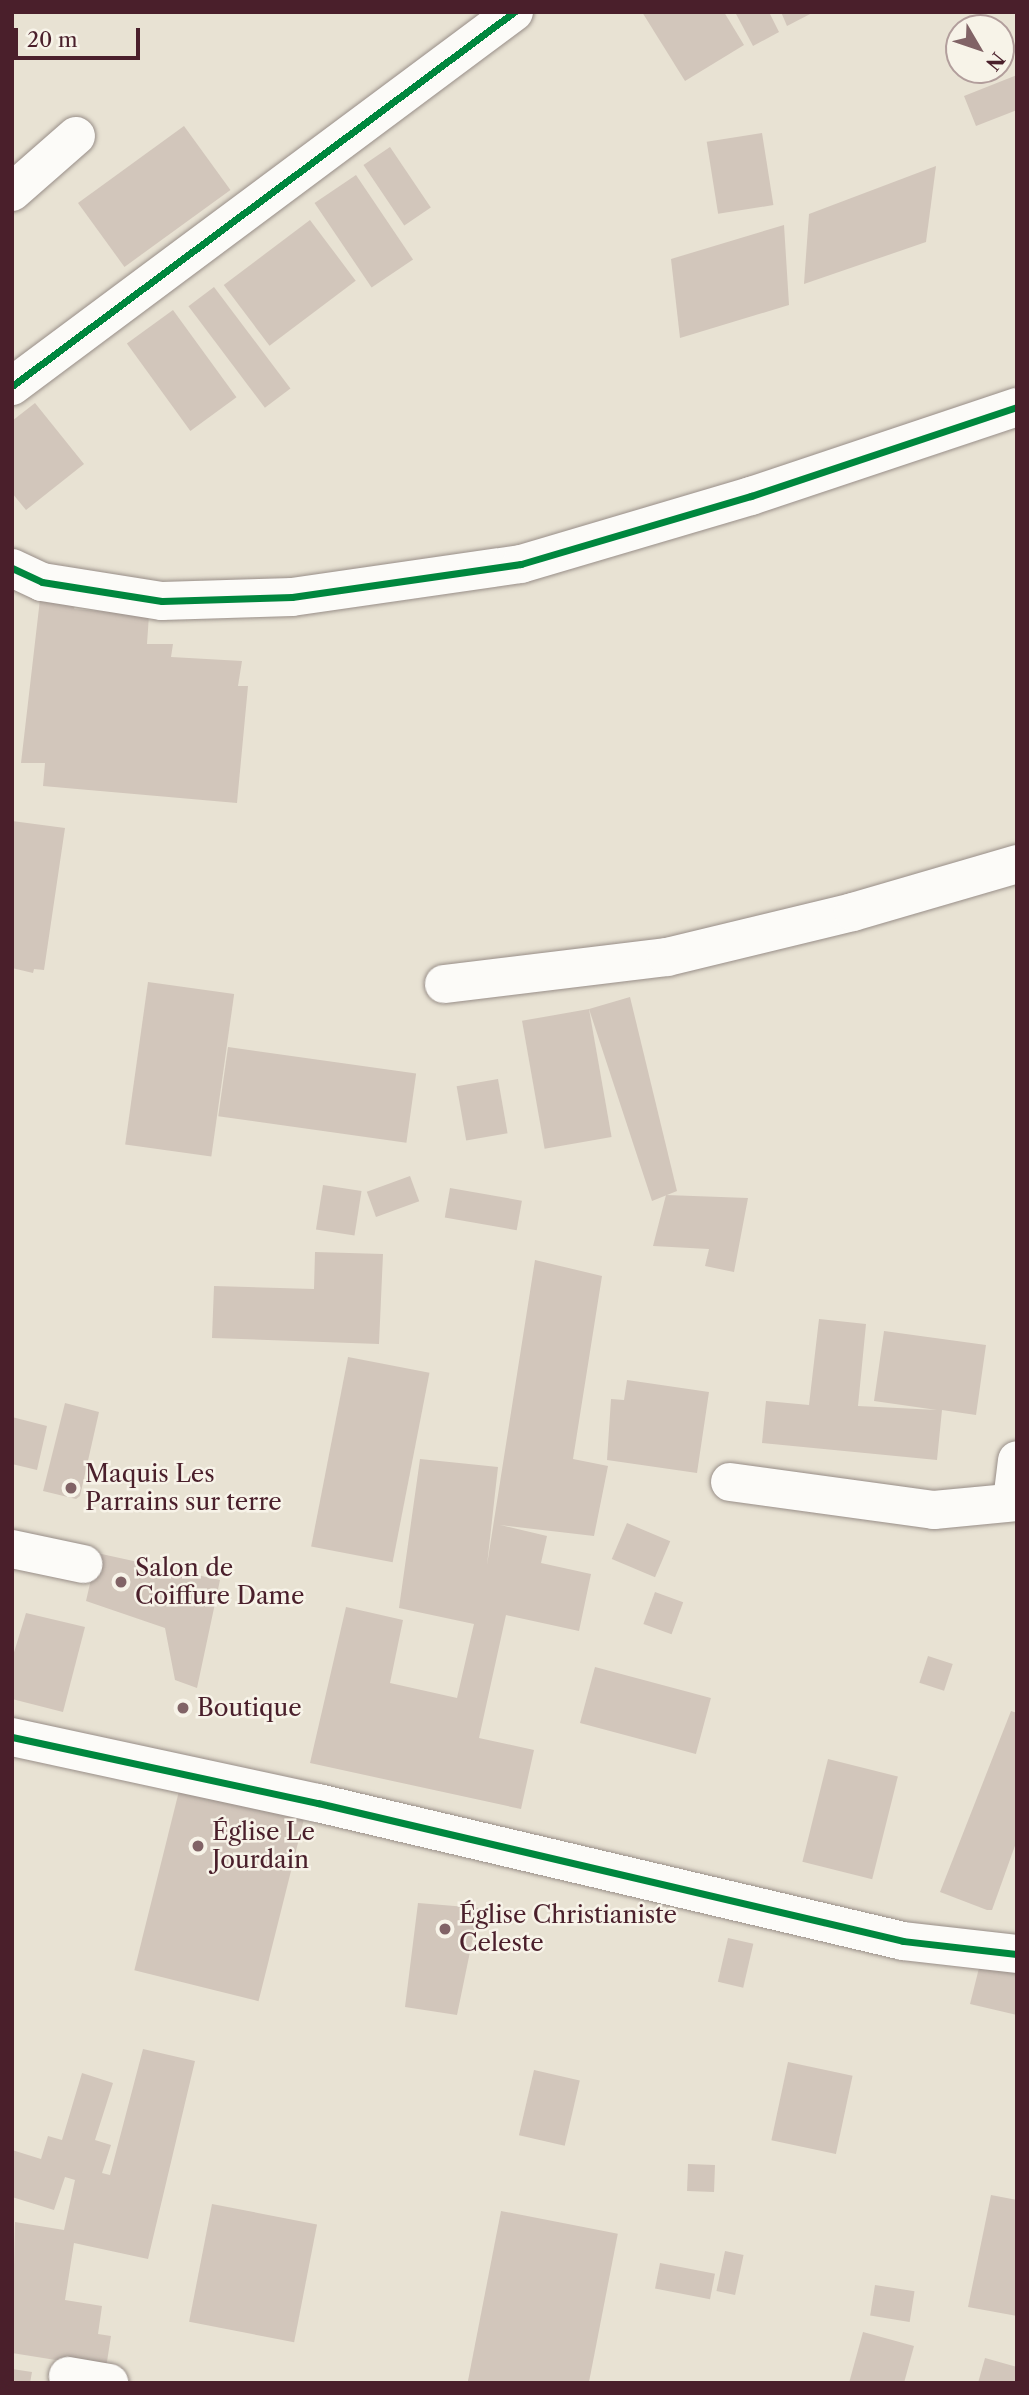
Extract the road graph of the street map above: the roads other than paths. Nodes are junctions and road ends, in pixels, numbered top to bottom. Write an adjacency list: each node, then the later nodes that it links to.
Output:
1 (514, 12): 4 (street)
2 (76, 136): 3 (street)
3 (12, 192)
4 (12, 386)
5 (1017, 407): 6 (street)
6 (12, 568)
7 (1017, 864): 8 (street)
8 (444, 984)
9 (1017, 1460): 11 (street)
10 (730, 1482): 11 (street)
11 (1014, 1502)
12 (12, 1549): 13 (street)
13 (83, 1564)
14 (12, 1737): 15 (street)
15 (1017, 1954)
16 (68, 2376): 17 (street)
17 (109, 2383)

